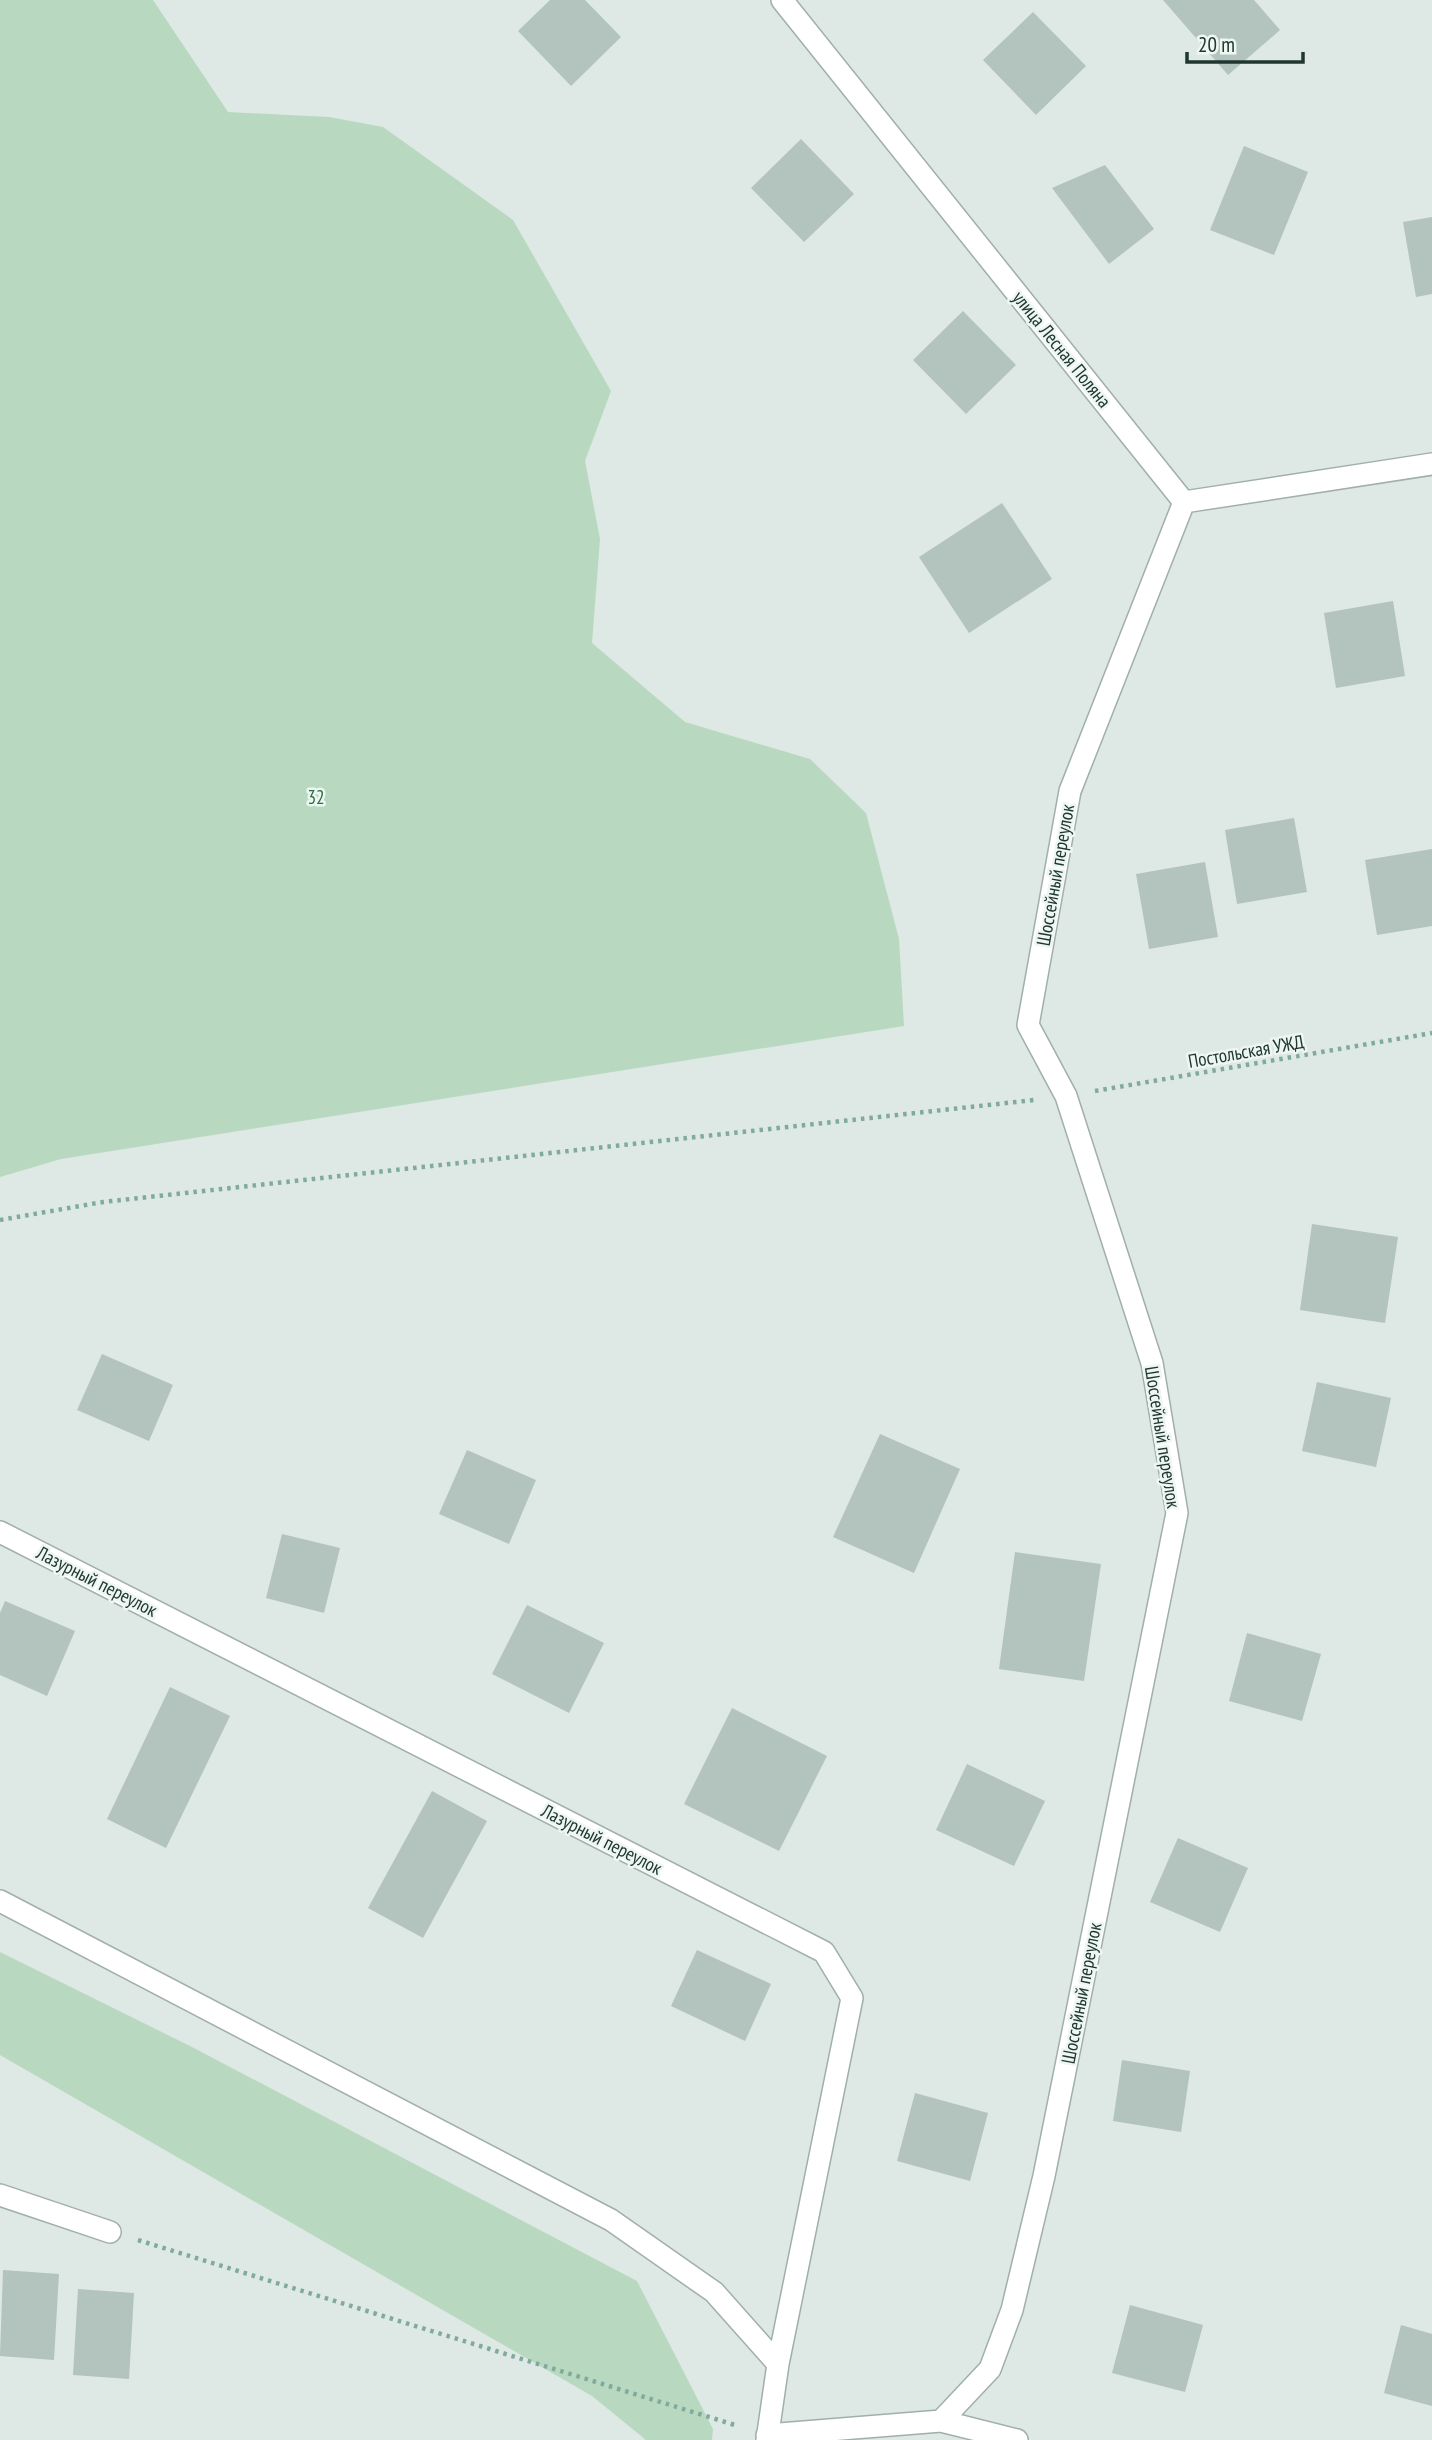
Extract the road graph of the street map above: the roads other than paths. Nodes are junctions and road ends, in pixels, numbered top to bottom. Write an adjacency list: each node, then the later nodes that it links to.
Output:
1 (782, 0): 3 (street, улица Лесная Поляна)
2 (1432, 464): 3 (street)
3 (1184, 502): 9 (street, Шоссейный переулок)
4 (0, 1532): 8 (street, Лазурный переулок)
5 (0, 1901): 8 (street)
6 (0, 2195): 7 (street)
7 (110, 2232)
8 (778, 2364): 10 (street, Лазурный переулок)
9 (941, 2421): 10 (street); 11 (street)
10 (767, 2438)
11 (1017, 2440)

